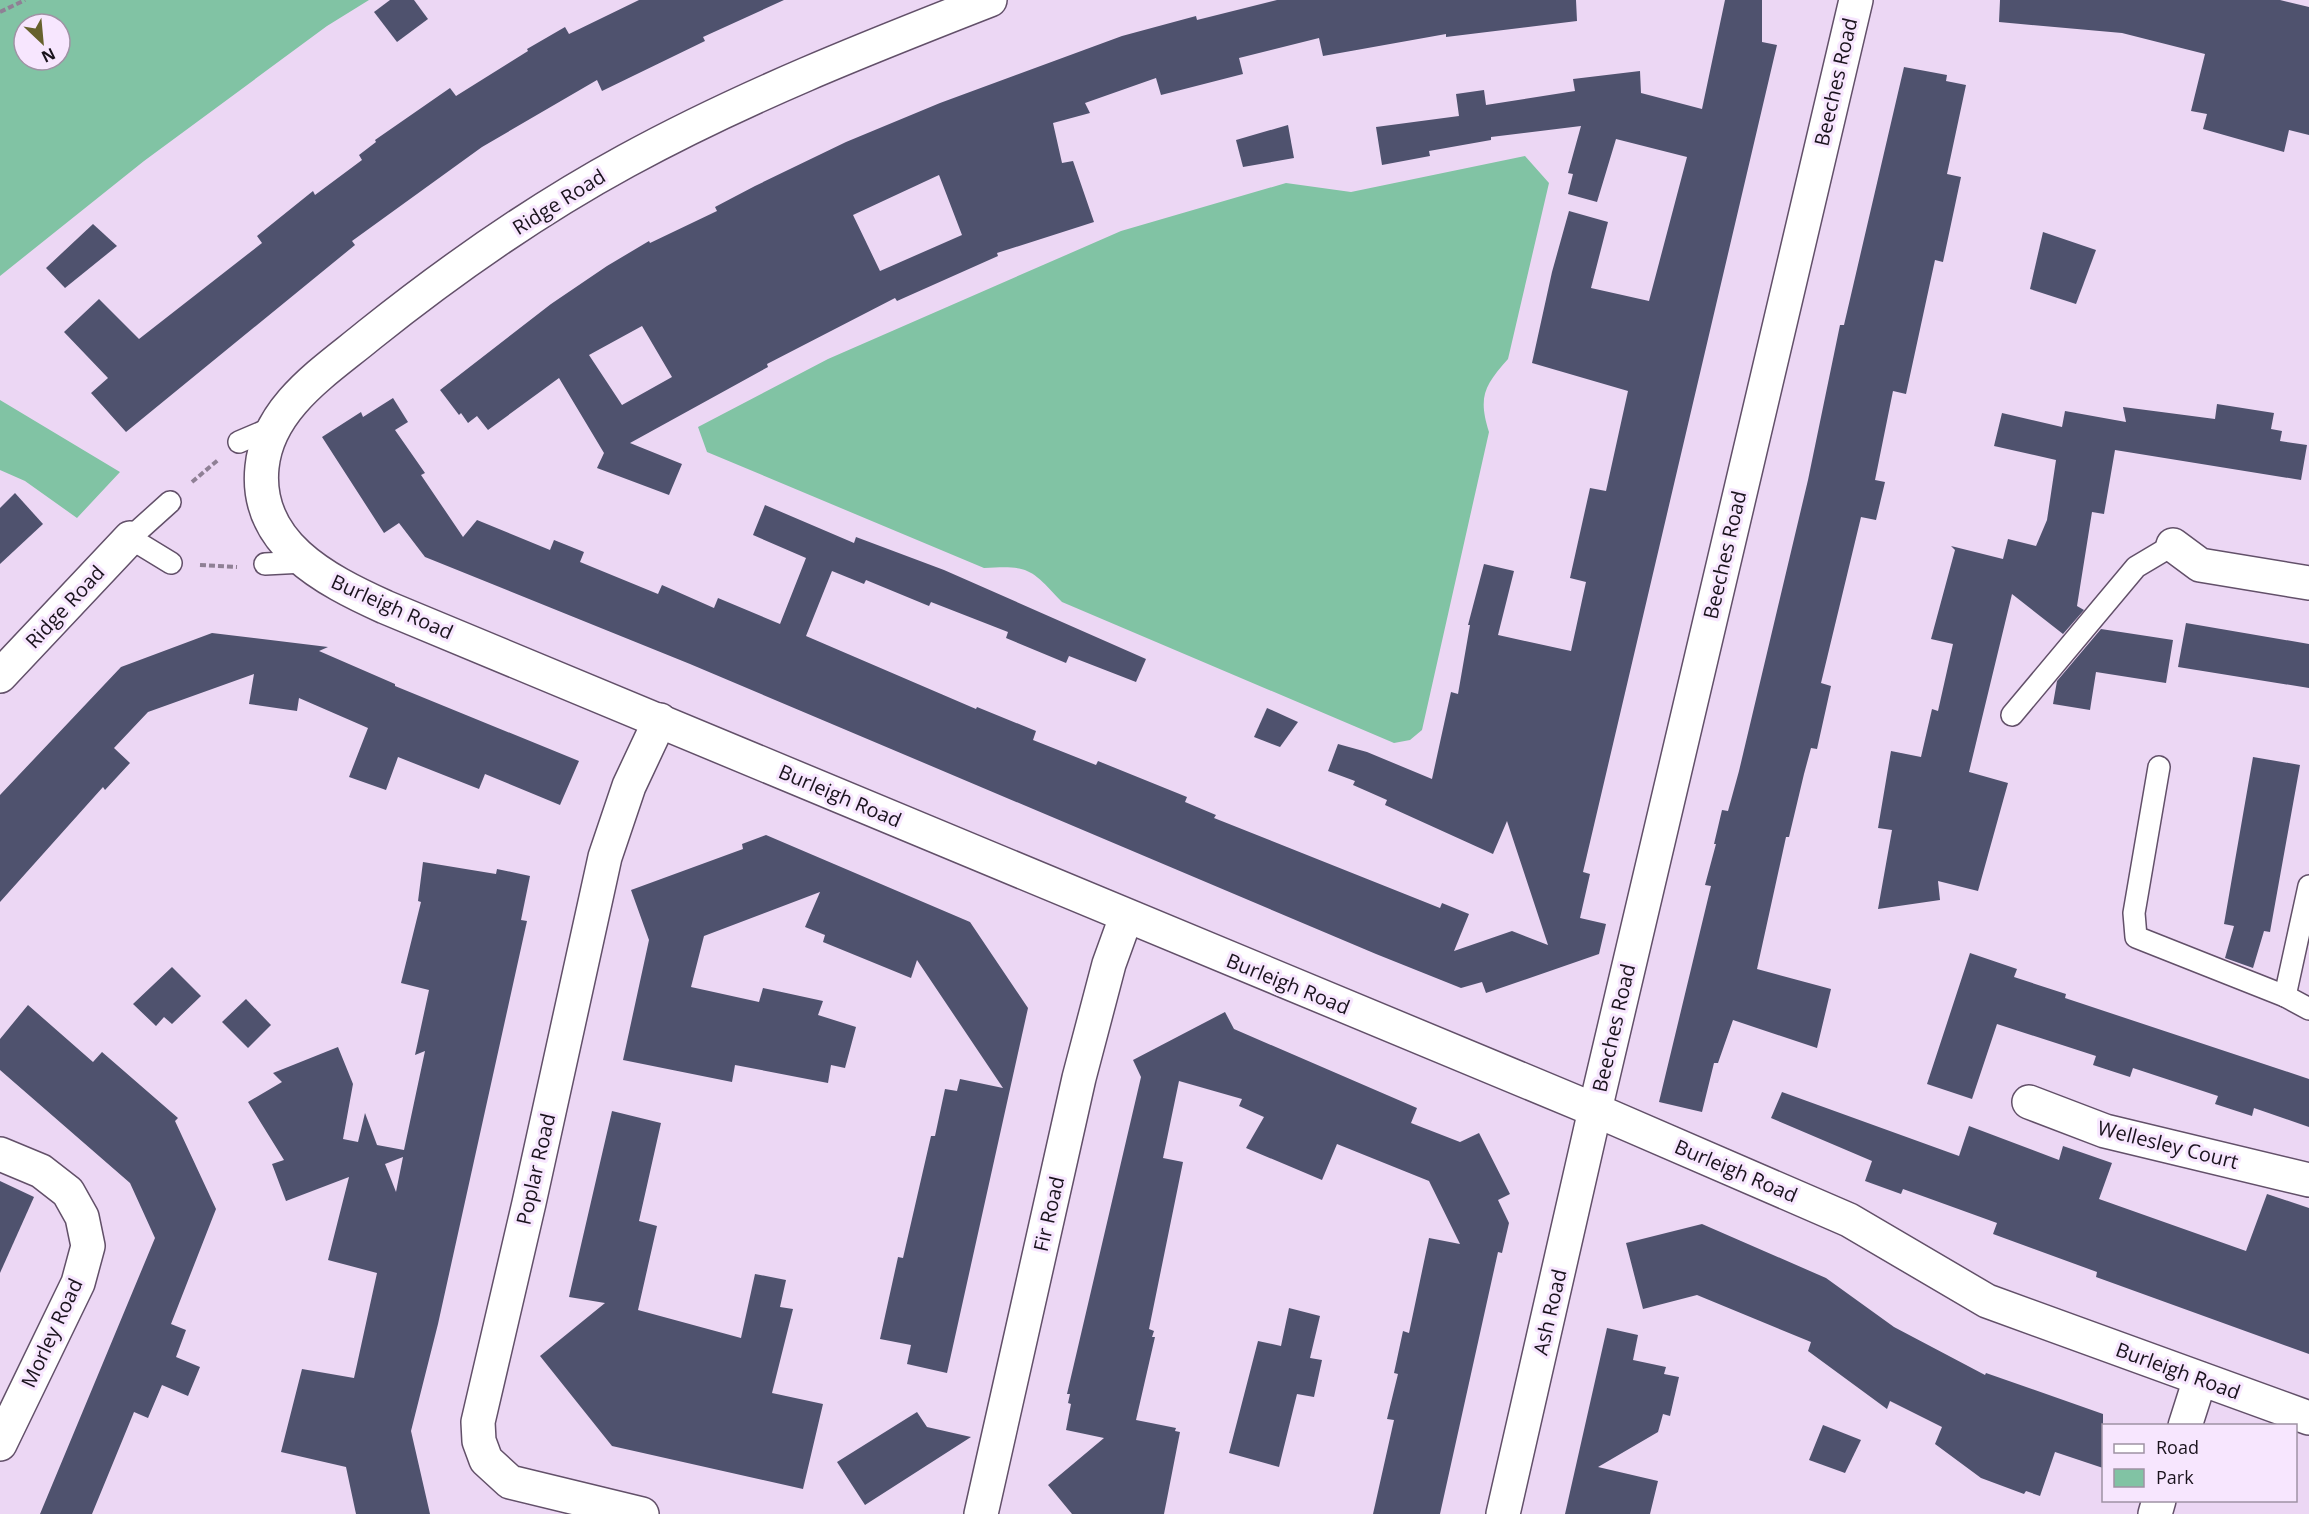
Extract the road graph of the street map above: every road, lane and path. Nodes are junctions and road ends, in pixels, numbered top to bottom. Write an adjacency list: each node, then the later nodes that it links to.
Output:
1 (25, 0): 4 (path)
2 (990, 0): 5 (street, Ridge Road)
3 (1856, 0): 24 (street, Beeches Road)
4 (0, 12)
5 (274, 427): 6 (lane); 8 (street, Ridge Road)
6 (239, 442): 7 (path)
7 (170, 502): 9 (lane)
8 (277, 533): 11 (street, Burleigh Road)
9 (130, 538): 12 (lane); 15 (street, Ridge Road)
10 (2173, 545): 14 (street); 16 (lane)
11 (304, 562): 13 (lane); 17 (street, Burleigh Road)
12 (171, 563): 13 (path)
13 (265, 564)
14 (2309, 583)
15 (0, 676)
16 (2012, 715)
17 (660, 720): 20 (street, Burleigh Road); 31 (street, Poplar Road)
18 (2159, 767): 21 (lane)
19 (2309, 886): 21 (lane)
20 (1126, 917): 24 (street, Burleigh Road); 32 (street, Fir Road)
21 (2285, 996): 22 (lane)
22 (2309, 1009)
23 (2029, 1102): 26 (street, Wellesley Court)
24 (1595, 1110): 27 (street, Burleigh Road); 33 (street, Ash Road)
25 (0, 1154): 30 (street, Morley Road)
26 (2309, 1180)
27 (2200, 1379): 28 (street, Burleigh Road); 29 (street)
28 (2309, 1418)
29 (2185, 1424)
30 (0, 1444)
31 (642, 1514)
32 (981, 1514)
33 (1503, 1514)

